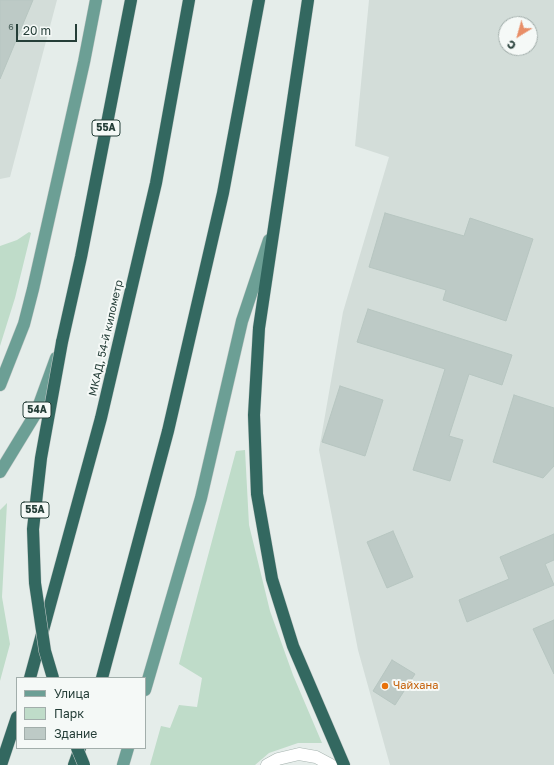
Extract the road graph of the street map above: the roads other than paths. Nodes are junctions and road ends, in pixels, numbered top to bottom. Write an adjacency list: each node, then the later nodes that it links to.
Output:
1 (96, 0): 8 (main road)
2 (131, 0): 7 (highway, 55А)
3 (189, 0): 10 (highway, МКАД, 54-й километр)
4 (259, 0): 12 (highway)
5 (308, 0): 6 (highway)
6 (274, 224): 13 (main road); 24 (highway)
7 (62, 342): 9 (main road, 54А, bridge); 11 (highway, 55А, bridge)
8 (0, 386)
9 (0, 472)
10 (30, 677)
11 (53, 677)
12 (102, 677)
13 (146, 687)
14 (16, 720): 18 (highway)
15 (78, 749): 19 (highway)
16 (78, 749): 20 (highway, bridge)
17 (128, 749): 21 (main road)
18 (1, 765)
19 (74, 765)
20 (84, 765)
21 (123, 765)
22 (266, 765): 23 (street)
23 (331, 765)
24 (344, 765)

